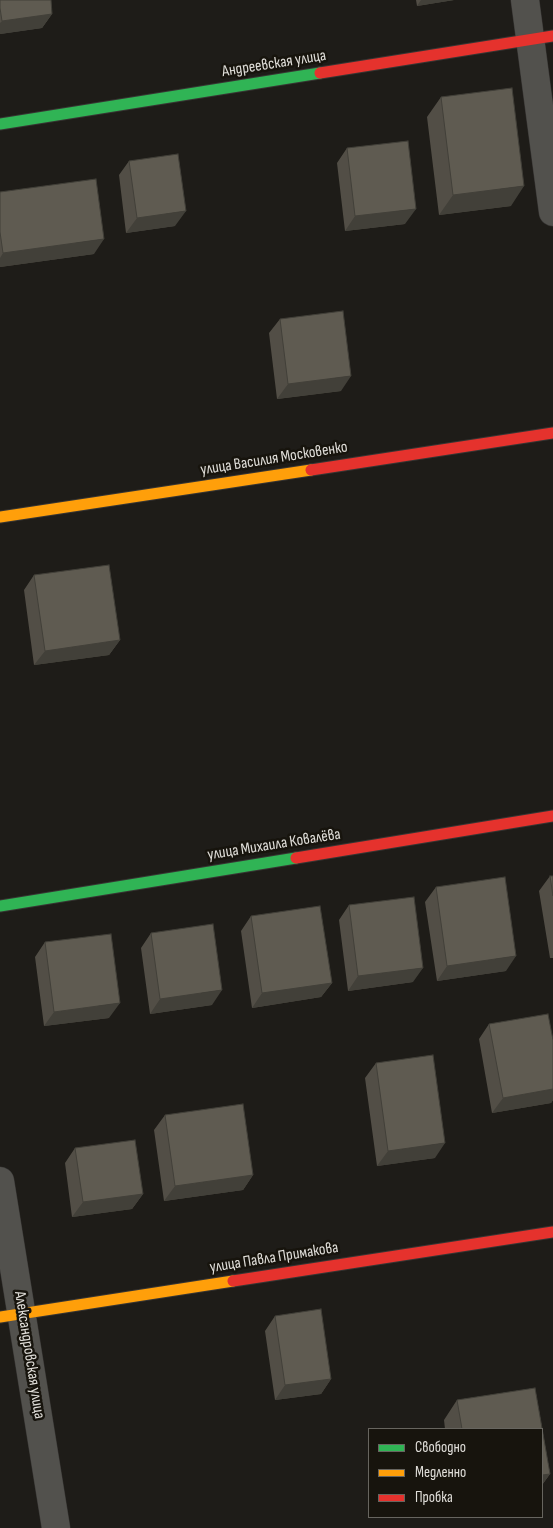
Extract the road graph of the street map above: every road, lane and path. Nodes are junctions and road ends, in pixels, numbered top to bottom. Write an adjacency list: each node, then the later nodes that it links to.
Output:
1 (526, 0): 2 (street)
2 (541, 38): 3 (street, Андреевская улица); 4 (street)
3 (0, 124)
4 (553, 212)
5 (553, 433): 6 (street, улица Василия Московенко)
6 (0, 517)
7 (553, 816): 8 (street, улица Михаила Ковалёва)
8 (0, 906)
9 (0, 1181): 11 (street, Александровская улица)
10 (553, 1232): 11 (street, улица Павла Примакова)
11 (11, 1315): 12 (street, Александровская улица)
12 (56, 1528)

